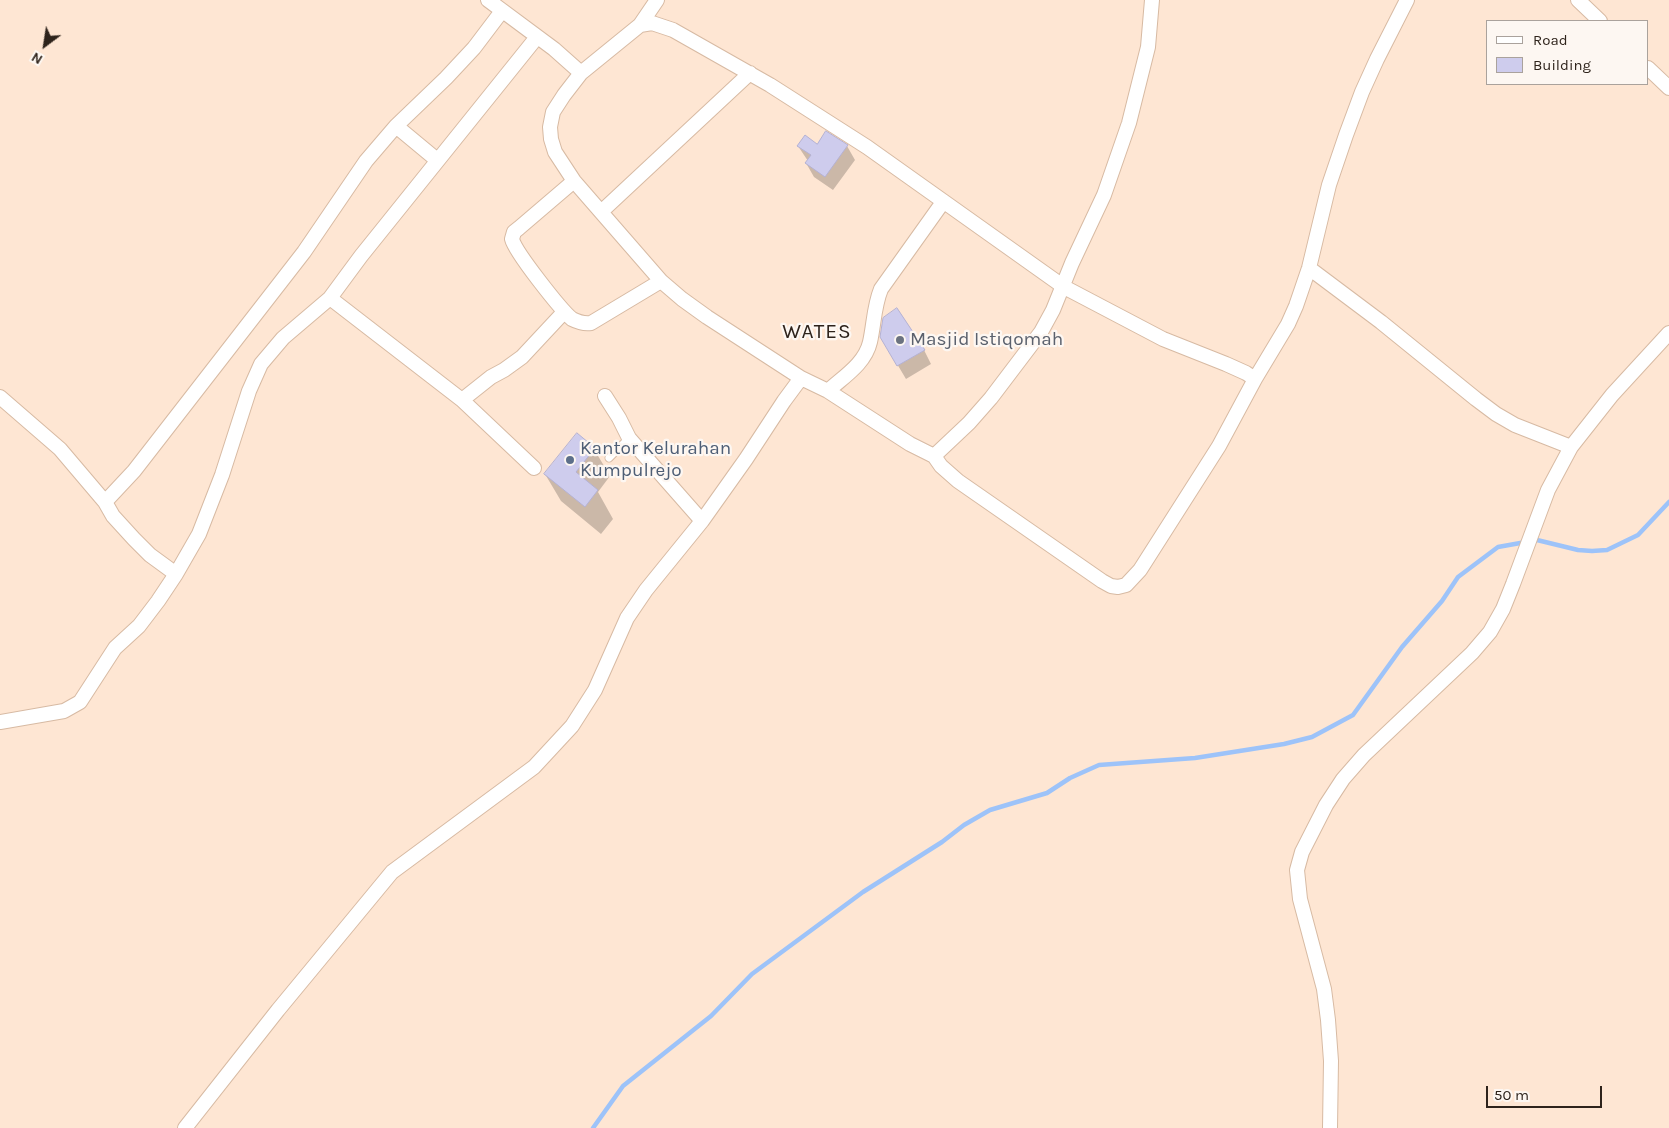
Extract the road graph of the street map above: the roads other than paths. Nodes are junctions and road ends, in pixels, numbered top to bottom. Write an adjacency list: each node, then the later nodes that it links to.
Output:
1 (488, 0): 6 (street)
2 (657, 0): 8 (street)
3 (1152, 0): 21 (street)
4 (1407, 0): 19 (street)
5 (1578, 0): 7 (street)
6 (502, 11): 9 (street); 14 (street)
7 (1599, 20)
8 (640, 25): 11 (street); 12 (street)
9 (537, 38): 11 (street); 15 (street)
10 (1649, 69): 13 (street)
11 (581, 72): 16 (street)
12 (750, 73): 17 (street); 18 (street)
13 (1669, 88)
14 (396, 126): 15 (street); 36 (street)
15 (437, 160): 22 (street)
16 (574, 182): 18 (street); 23 (street)
17 (943, 202): 21 (street); 27 (street)
18 (601, 212): 20 (street)
19 (1309, 268): 26 (street); 32 (street)
20 (661, 281): 23 (street); 25 (street)
21 (1064, 287): 26 (street); 33 (street)
22 (330, 298): 30 (street); 38 (street)
23 (564, 312): 30 (street)
24 (1669, 332): 32 (street)
25 (801, 378): 27 (street); 37 (street)
26 (1255, 380): 33 (street)
27 (828, 391): 33 (street)
28 (605, 396): 31 (street)
29 (0, 397): 36 (street)
30 (462, 400): 35 (street)
31 (629, 438): 34 (lane); 37 (street)
32 (1571, 447): 41 (street)
33 (934, 456)
34 (609, 458)
35 (534, 468)
36 (105, 502): 38 (street)
37 (702, 521): 40 (street)
38 (176, 574): 39 (street)
39 (0, 722)
40 (185, 1128)
41 (1330, 1128)

